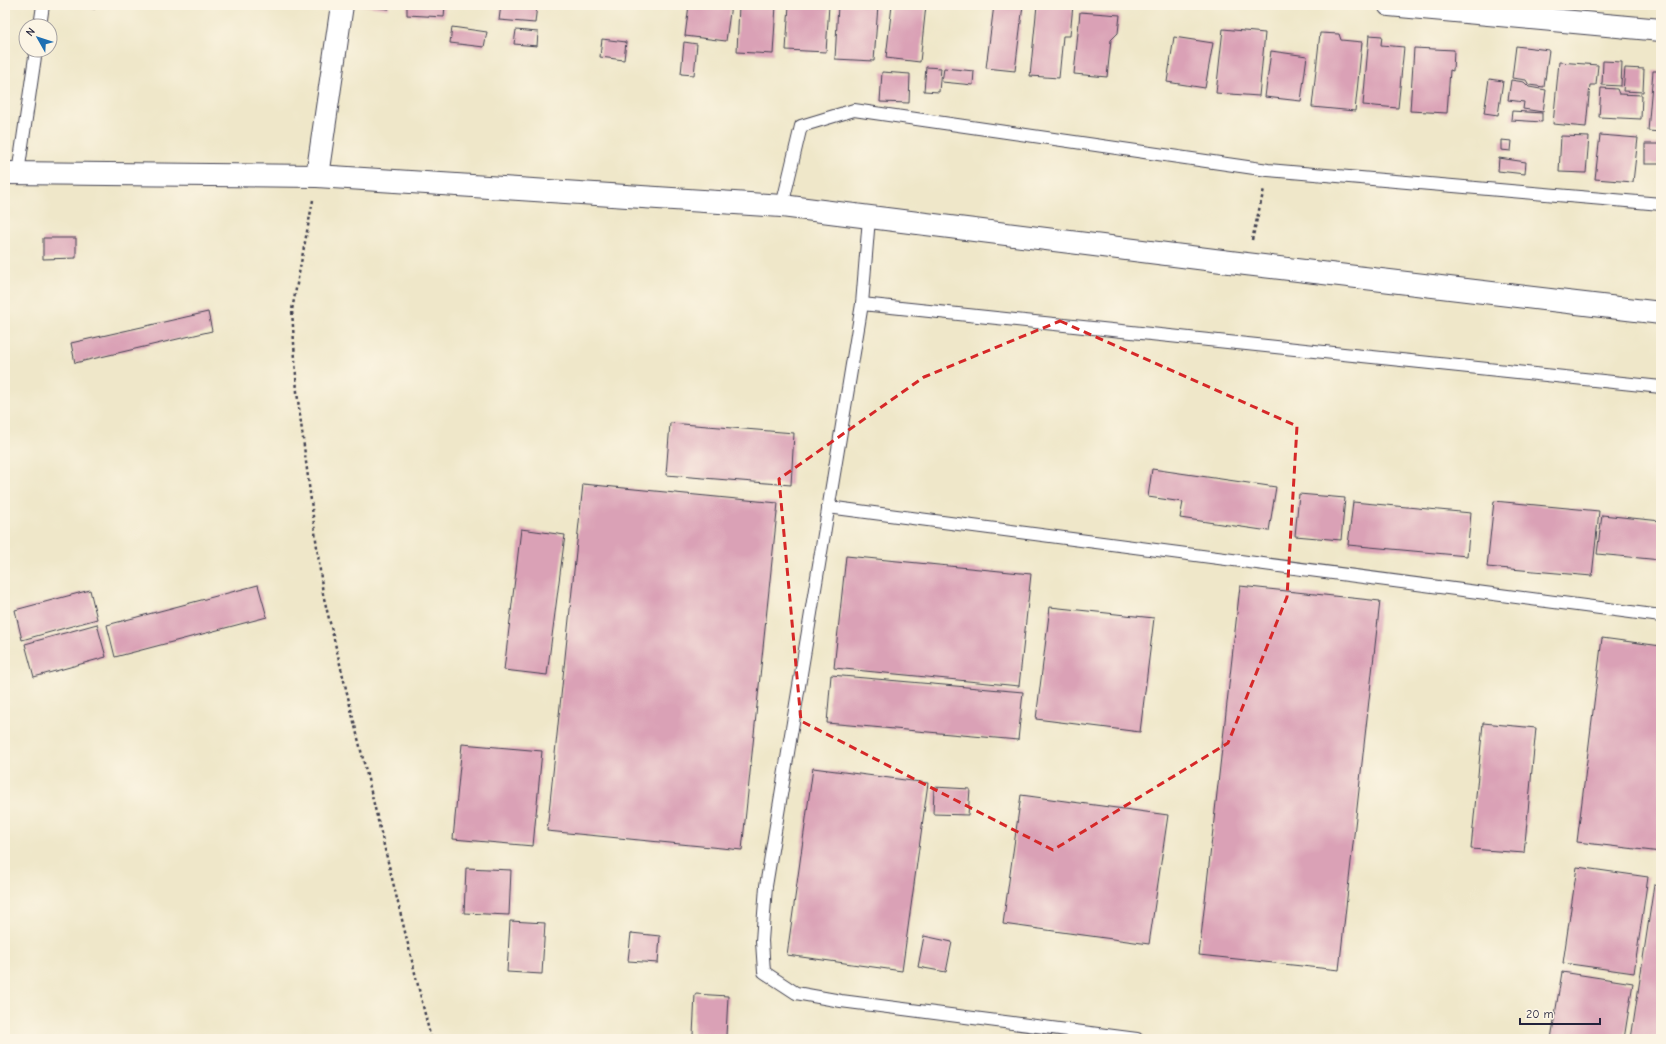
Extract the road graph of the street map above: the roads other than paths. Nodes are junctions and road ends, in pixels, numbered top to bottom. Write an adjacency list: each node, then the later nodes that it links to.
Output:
1 (43, 5): 4 (lane)
2 (342, 5): 8 (main road)
3 (1389, 5): 5 (main road)
4 (41, 18)
5 (1661, 30)
6 (34, 58): 7 (lane)
7 (12, 173): 8 (main road)
8 (317, 176): 10 (main road)
9 (1661, 204): 10 (lane)
10 (782, 206): 11 (main road)
11 (869, 218): 12 (lane); 13 (main road)
12 (862, 304): 14 (lane); 15 (lane)
13 (1661, 313)
14 (1661, 387)
15 (828, 507): 16 (lane); 17 (lane)
16 (1661, 616)
17 (1137, 1039)

